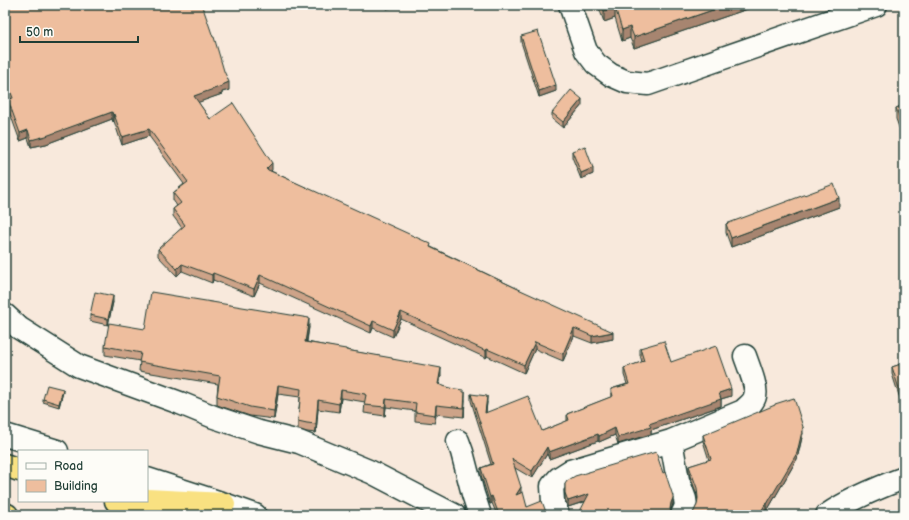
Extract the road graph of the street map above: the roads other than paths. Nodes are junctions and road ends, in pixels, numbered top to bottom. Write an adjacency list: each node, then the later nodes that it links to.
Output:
1 (570, 5): 2 (street)
2 (876, 5)
3 (5, 315): 18 (street)
4 (745, 356): 7 (street)
5 (5, 435): 8 (street)
6 (458, 441): 19 (street)
7 (671, 441): 20 (street); 21 (street)
8 (54, 450)
9 (5, 465): 10 (highway)
10 (18, 470)
11 (904, 478): 22 (street)
12 (148, 479): 15 (street)
13 (148, 500): 15 (highway)
14 (119, 502): 16 (highway)
15 (224, 504): 17 (street)
16 (153, 515)
17 (255, 515)
18 (454, 515)
19 (480, 515)
20 (558, 515)
21 (682, 515)
22 (827, 515)

